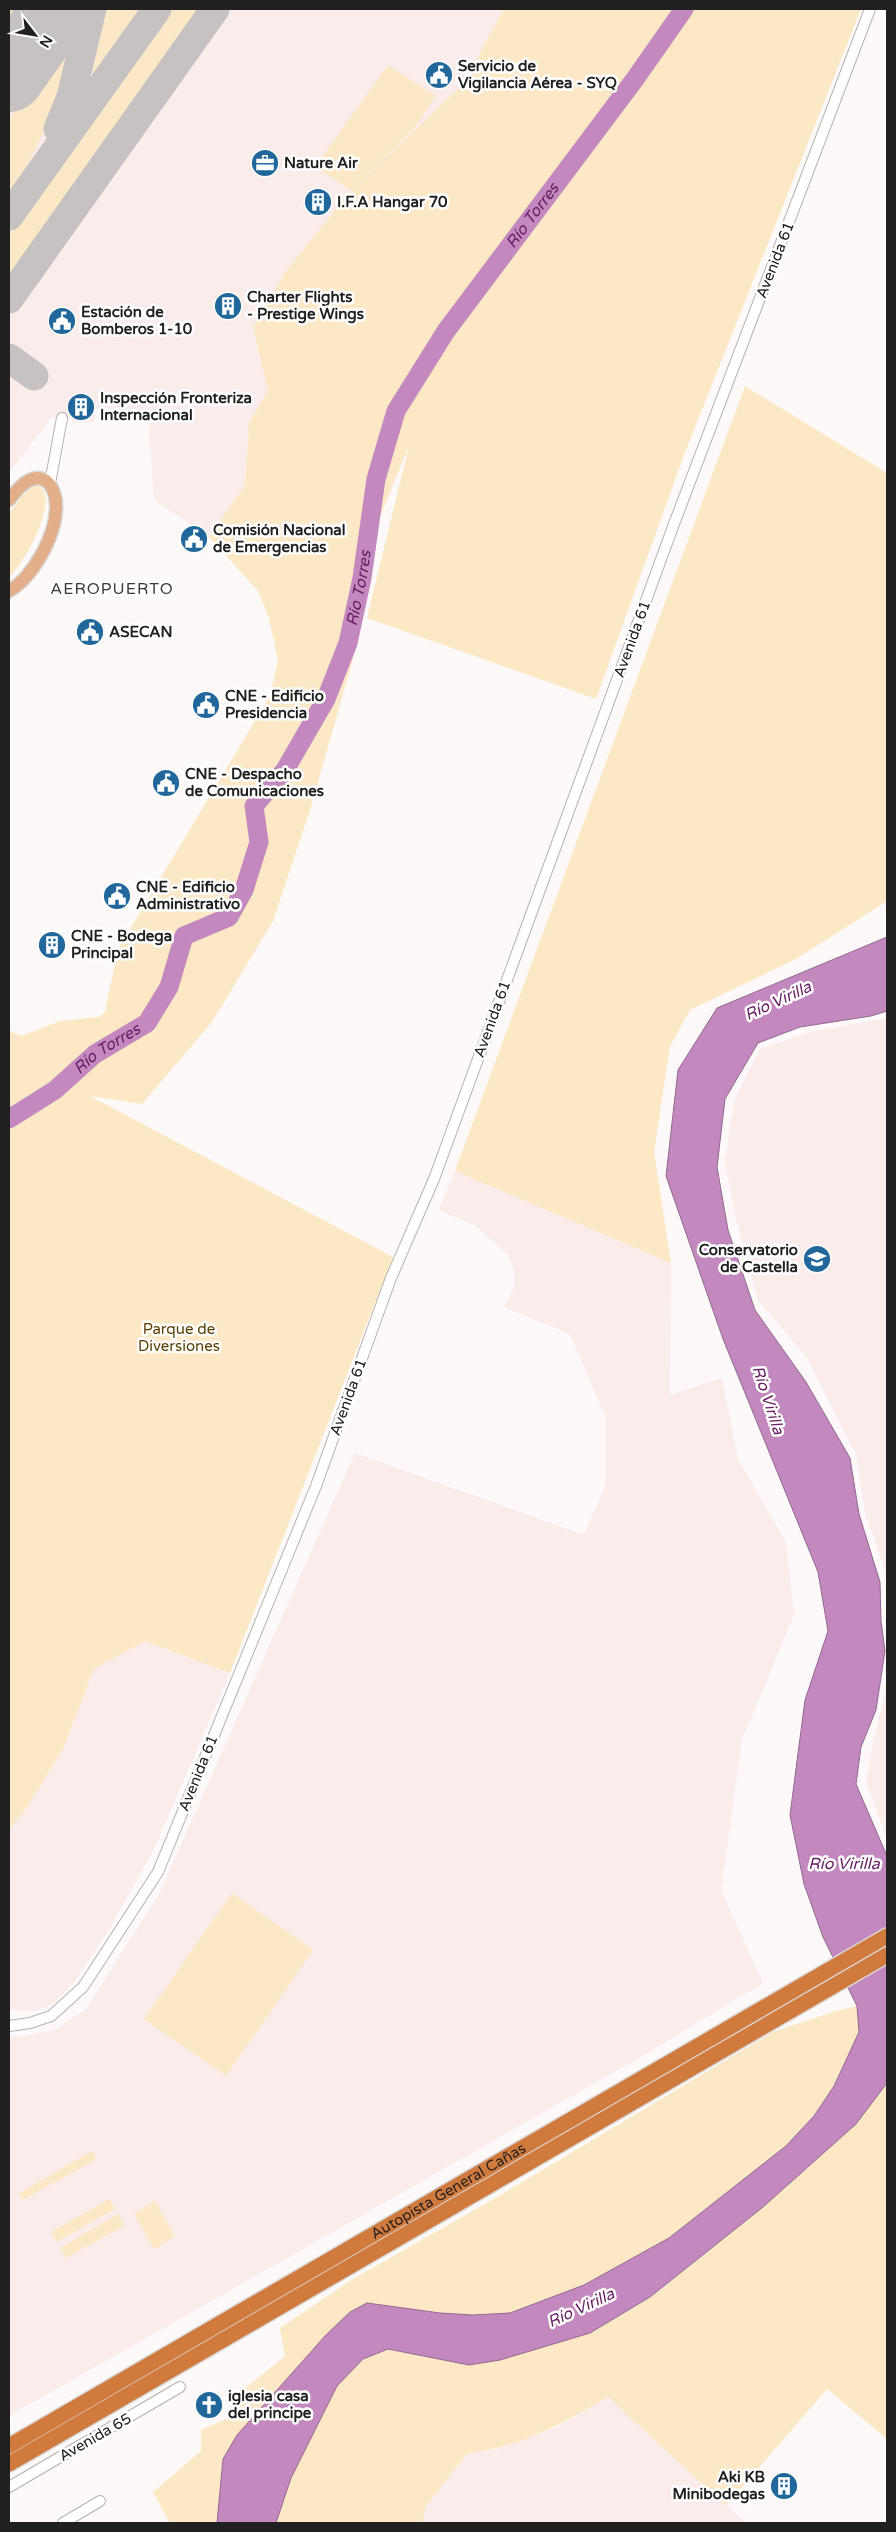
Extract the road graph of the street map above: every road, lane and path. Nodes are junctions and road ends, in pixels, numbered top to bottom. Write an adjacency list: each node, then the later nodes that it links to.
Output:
1 (870, 9): 8 (street, Avenida 61)
2 (62, 418): 3 (street)
3 (50, 483): 4 (main road); 5 (main road)
4 (9, 500)
5 (9, 591)
6 (887, 1936): 10 (highway, Autopista General Cañas)
7 (887, 1955): 11 (highway, Autopista General Cañas)
8 (9, 2026)
9 (180, 2387): 12 (street, Avenida 65)
10 (9, 2446)
11 (9, 2464)
12 (9, 2487)
13 (100, 2502): 14 (street)
14 (63, 2523)

